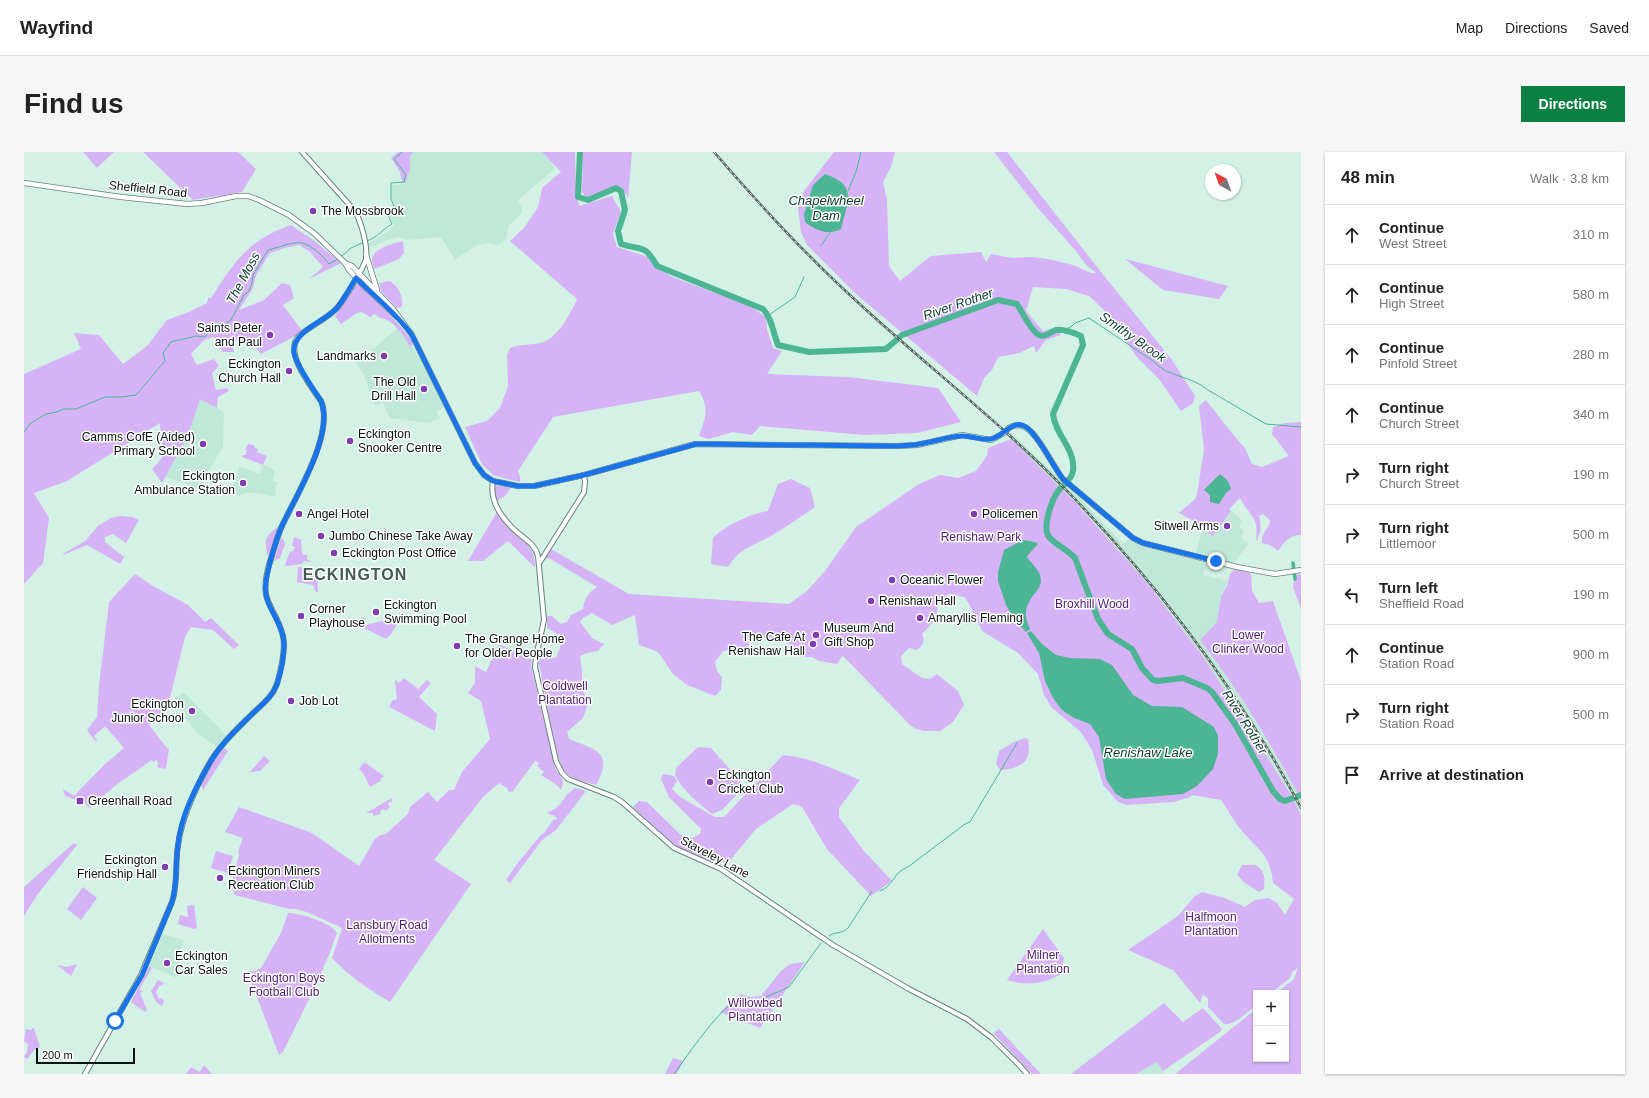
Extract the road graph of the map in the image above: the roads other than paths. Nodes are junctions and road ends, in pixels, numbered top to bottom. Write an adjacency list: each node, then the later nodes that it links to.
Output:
1 (302, 152): 3 (main road)
2 (24, 183): 4 (main road, Sheffield Road)
3 (366, 255): 5 (main road); 8 (main road)
4 (345, 263): 5 (main road, Sheffield Road); 6 (main road)
5 (359, 273): 6 (main road); 7 (main road); 8 (main road)
6 (356, 278): 7 (main road); 14 (main road)
7 (370, 290): 9 (main road)
8 (377, 291): 9 (main road)
9 (399, 318): 11 (main road)
10 (584, 475): 11 (main road); 12 (main road); 13 (main road, bridge)
11 (493, 481): 12 (main road)
12 (540, 562): 15 (main road, Staveley Lane)
13 (1298, 571)
14 (85, 1074)
15 (1026, 1074)

